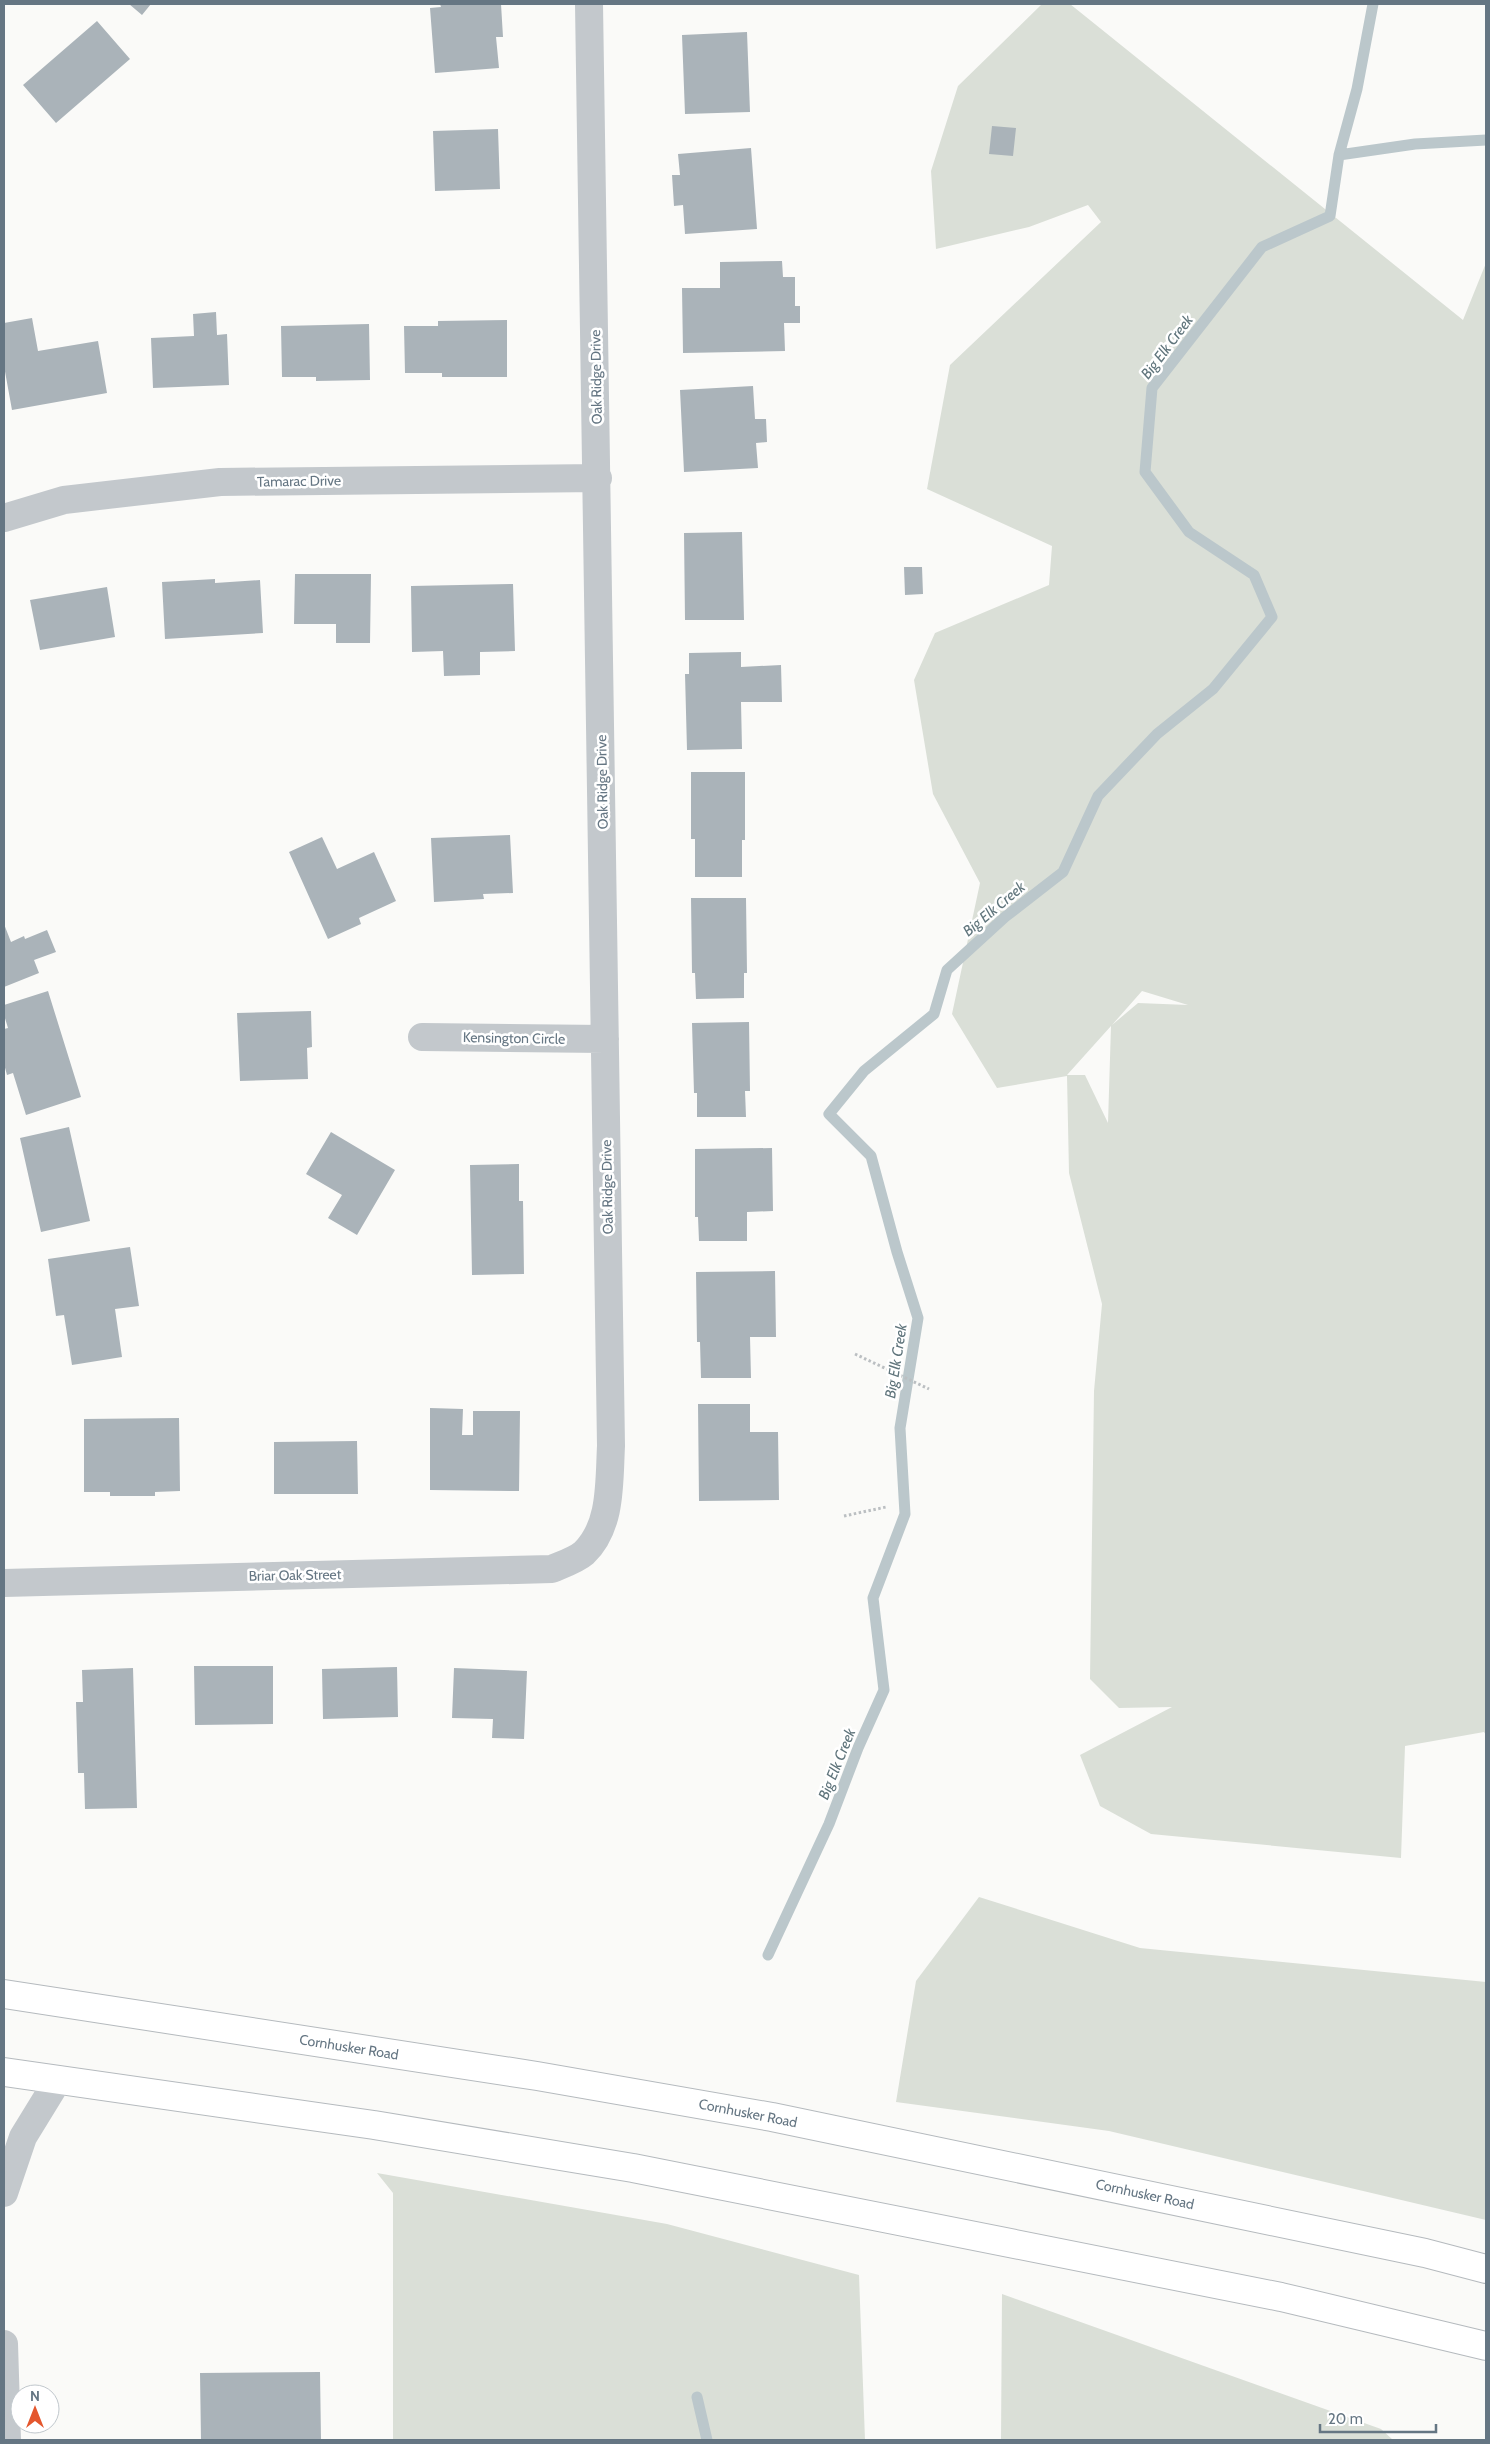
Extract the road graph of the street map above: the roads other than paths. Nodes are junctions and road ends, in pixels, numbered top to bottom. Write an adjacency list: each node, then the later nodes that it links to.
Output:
1 (589, 4): 2 (street, Oak Ridge Drive)
2 (598, 478): 3 (street, Tamarac Drive); 5 (street, Oak Ridge Drive)
3 (4, 518)
4 (422, 1037): 5 (street, Kensington Circle)
5 (605, 1039): 6 (street, Oak Ridge Drive)
6 (583, 1554): 7 (street, Briar Oak Street)
7 (4, 1583)
8 (4, 1994): 12 (main road, Cornhusker Road)
9 (4, 2072): 10 (main road)
10 (58, 2080): 11 (street); 14 (main road)
11 (4, 2193)
12 (1486, 2268)
13 (4, 2344): 15 (street)
14 (1486, 2346)
15 (7, 2440)

